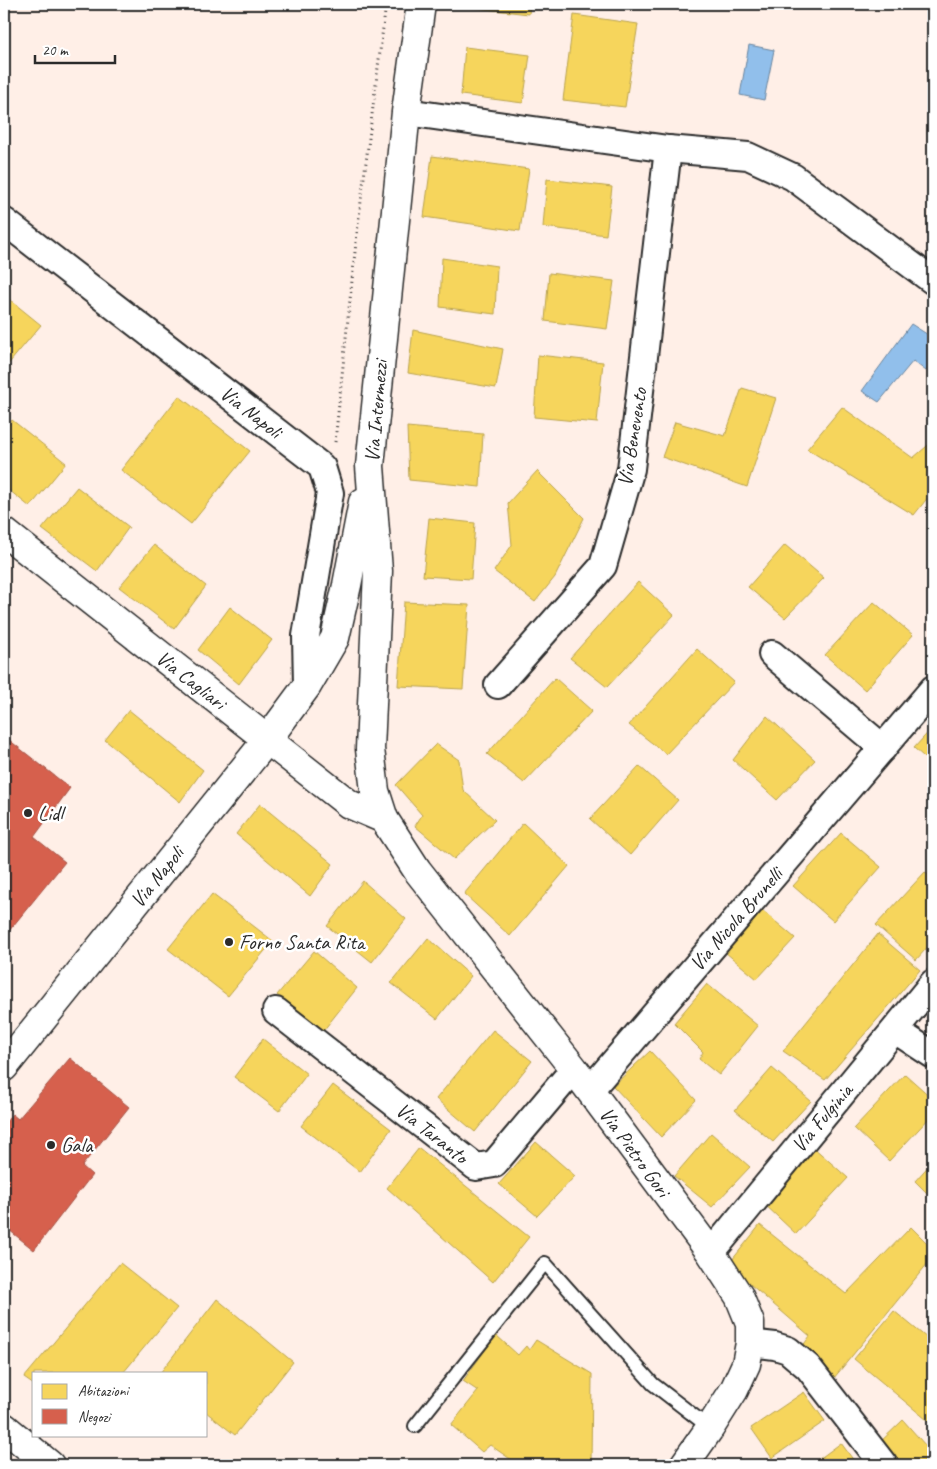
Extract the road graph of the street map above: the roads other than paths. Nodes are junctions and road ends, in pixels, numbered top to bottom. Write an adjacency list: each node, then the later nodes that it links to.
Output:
1 (420, 4): 2 (street, Via Intermezzi)
2 (406, 112): 3 (street); 6 (street, Via Intermezzi)
3 (668, 149): 5 (street); 9 (street, Via Benevento)
4 (4, 221): 10 (street, Via Napoli)
5 (933, 281)
6 (370, 466): 10 (street, Via Napoli); 14 (street, Via Intermezzi)
7 (4, 532): 12 (street, Via Cagliari)
8 (772, 654): 13 (street)
9 (498, 685)
10 (307, 686): 12 (street, Via Napoli)
11 (933, 689): 13 (street, Via Nicola Brunelli)
12 (267, 740): 14 (street, Via Cagliari); 19 (street, Via Napoli)
13 (883, 748): 20 (street, Via Nicola Brunelli)
14 (384, 819): 20 (street, Via Pietro Gori)
15 (933, 984): 17 (street, Via Fulginia)
16 (276, 1012): 20 (street, Via Taranto)
17 (895, 1030): 18 (street); 21 (street, Via Fulginia)
18 (933, 1055)
19 (4, 1067)
20 (582, 1080): 21 (street, Via Pietro Gori)
21 (711, 1253): 22 (street, Via Pietro Gori)
22 (750, 1343): 25 (street, Via Pietro Gori); 28 (street)
23 (415, 1426): 25 (lane)
24 (4, 1427): 26 (street)
25 (710, 1428): 27 (street, Via Pietro Gori)
26 (50, 1465)
27 (684, 1465)
28 (884, 1465)

